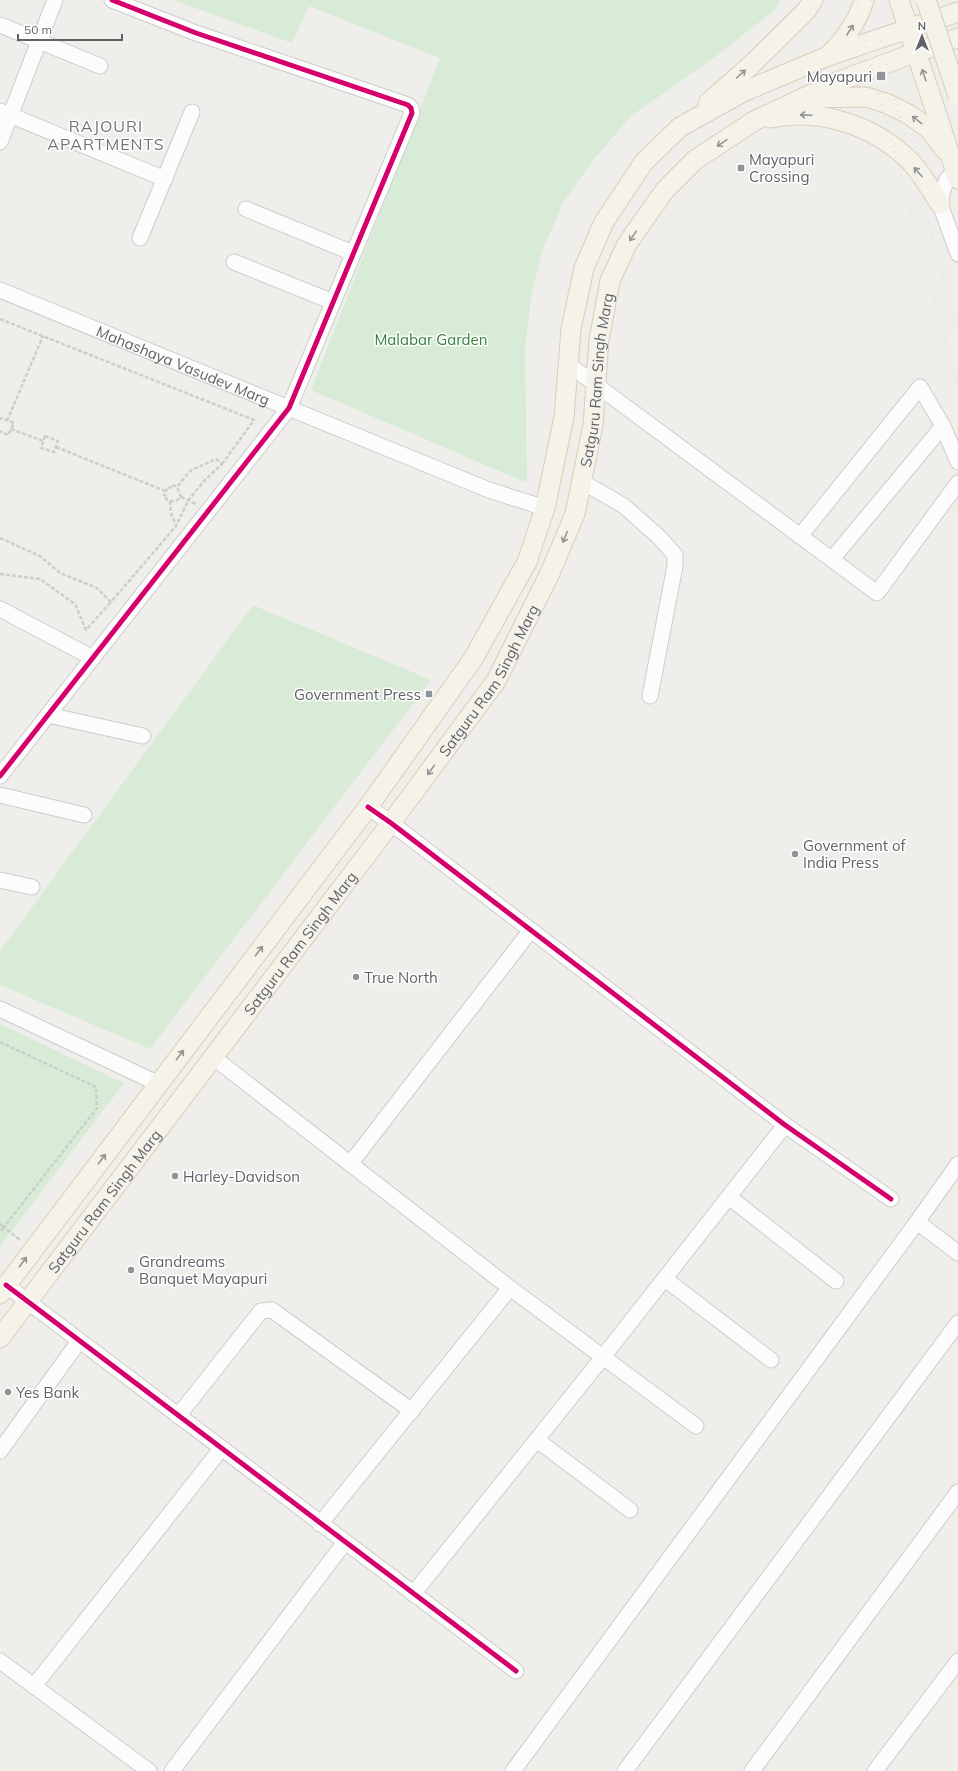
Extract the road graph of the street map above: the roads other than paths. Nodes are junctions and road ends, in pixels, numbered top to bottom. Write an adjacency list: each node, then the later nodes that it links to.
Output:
1 (54, 0): 12 (street)
2 (112, 0): 29 (street)
3 (813, 0): 22 (main road, one-way to 3)
4 (864, 0): 14 (main road, one-way to 4)
5 (899, 0): 10 (main road)
6 (926, 0): 17 (main road, bridge)
7 (939, 0): 15 (main road)
8 (958, 12): 10 (main road, Satguru Ram Singh Marg)
9 (0, 25): 12 (street)
10 (909, 28): 13 (main road); 14 (main road, Satguru Ram Singh Marg)
11 (958, 38): 13 (main road, Satguru Ram Singh Marg)
12 (39, 41): 16 (street); 20 (street)
13 (917, 52): 18 (main road, Satguru Ram Singh Marg); 24 (main road, one-way to 13)
14 (828, 56): 22 (main road, Satguru Ram Singh Marg)
15 (958, 57)
16 (100, 66)
17 (958, 96)
18 (803, 98): 21 (main road, Satguru Ram Singh Marg); 24 (main road, one-way to 18)
19 (192, 112): 25 (street)
20 (5, 113): 23 (street); 25 (street)
21 (754, 121): 26 (main road, one-way to 21); 35 (main road, Satguru Ram Singh Marg, one-way to 35)
22 (680, 128): 34 (main road, Satguru Ram Singh Marg)
23 (0, 142)
24 (955, 170): 26 (street)
25 (165, 179): 28 (street)
26 (940, 204): 30 (street)
27 (246, 209): 29 (street)
28 (140, 238)
29 (354, 253): 33 (street)
30 (958, 254)
31 (234, 262): 33 (street)
32 (0, 290): 36 (street, Mahashaya Vasudev Marg)
33 (333, 302): 36 (street)
34 (568, 364): 35 (street); 41 (main road, Satguru Ram Singh Marg)
35 (595, 384): 39 (main road, Satguru Ram Singh Marg); 43 (street)
36 (288, 408): 41 (street, Mahashaya Vasudev Marg); 46 (street)
37 (943, 426): 38 (street); 43 (street); 44 (street)
38 (958, 462)
39 (581, 481): 42 (main road, Satguru Ram Singh Marg); 47 (street)
40 (958, 483): 44 (street)
41 (545, 508): 42 (main road); 52 (main road, Satguru Ram Singh Marg)
42 (575, 514): 54 (main road, Satguru Ram Singh Marg, one-way to 54)
43 (800, 536): 44 (street)
44 (832, 559)
45 (0, 609): 46 (street)
46 (93, 658): 48 (street)
47 (650, 696)
48 (48, 715): 49 (street); 50 (street)
49 (143, 736)
50 (0, 776)
51 (0, 795): 53 (street)
52 (368, 807): 54 (street); 60 (main road, Satguru Ram Singh Marg, one-way to 52)
53 (84, 815)
54 (391, 823): 57 (street); 59 (main road, Satguru Ram Singh Marg)
55 (0, 880): 56 (street)
56 (32, 886)
57 (531, 930): 61 (street); 62 (street)
58 (0, 1009): 60 (street)
59 (213, 1058): 62 (street); 72 (main road, Satguru Ram Singh Marg)
60 (158, 1084): 71 (main road, Satguru Ram Singh Marg, one-way to 60)
61 (785, 1125): 64 (street); 65 (street)
62 (350, 1164): 70 (street)
63 (958, 1164): 66 (street)
64 (729, 1197): 68 (street); 69 (street)
65 (891, 1199)
66 (917, 1222): 67 (street); 95 (street)
67 (958, 1253)
68 (665, 1279): 76 (street); 77 (street)
69 (836, 1281)
70 (510, 1288): 76 (street); 78 (street)
71 (3, 1289): 72 (street)
72 (27, 1302): 74 (main road, Satguru Ram Singh Marg); 75 (street)
73 (958, 1323): 96 (street)
74 (0, 1338)
75 (79, 1341): 79 (street); 83 (street)
76 (603, 1357): 80 (street); 81 (street)
77 (771, 1360)
78 (412, 1411): 79 (street); 86 (street)
79 (178, 1416): 82 (street)
80 (696, 1426)
81 (537, 1440): 85 (street); 88 (street)
82 (221, 1448): 86 (street); 92 (street)
83 (0, 1451)
84 (958, 1492): 97 (street)
85 (630, 1510)
86 (320, 1524): 87 (street)
87 (345, 1542): 88 (street); 94 (street)
88 (413, 1594): 91 (street)
89 (0, 1661): 92 (street)
90 (958, 1661): 98 (street)
91 (516, 1671)
92 (34, 1686): 93 (street)
93 (149, 1771)
94 (172, 1771)
95 (513, 1771)
96 (625, 1771)
97 (752, 1771)
98 (875, 1771)

